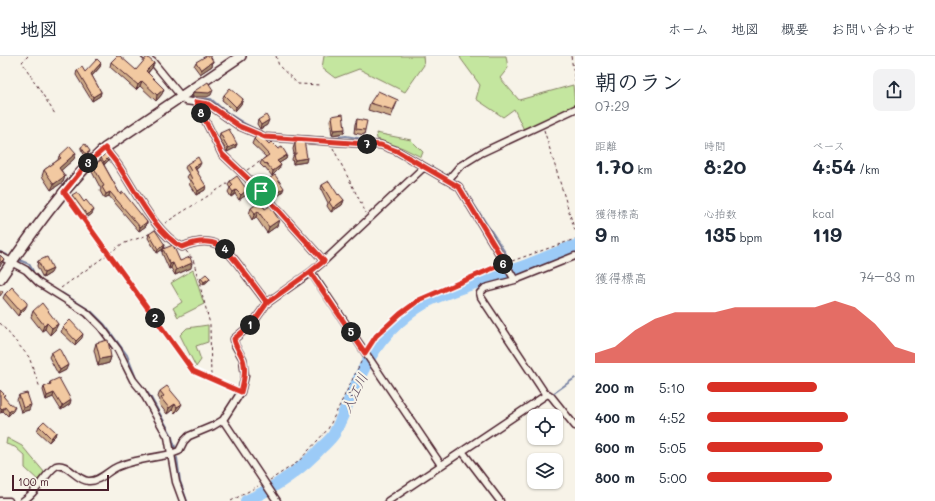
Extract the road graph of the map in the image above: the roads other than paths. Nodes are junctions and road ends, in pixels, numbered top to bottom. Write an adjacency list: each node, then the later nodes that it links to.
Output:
1 (145, 56): 3 (street)
2 (242, 56): 3 (street)
3 (181, 97): 4 (street); 6 (street)
4 (196, 102): 7 (street); 11 (street)
5 (575, 108): 8 (street)
6 (105, 148): 12 (street); 16 (street)
7 (424, 167): 8 (street); 11 (street)
8 (448, 180): 15 (street)
9 (0, 256): 12 (street)
10 (575, 256): 15 (street)
11 (324, 261): 13 (street)
12 (12, 262): 14 (street); 21 (street)
13 (310, 272): 16 (street); 22 (street)
14 (0, 278)
15 (514, 278): 17 (street)
16 (267, 303): 18 (street)
17 (546, 395): 19 (street); 20 (street)
18 (222, 420): 21 (street); 27 (street)
19 (575, 426)
20 (462, 452): 22 (street); 29 (street)
21 (171, 454): 25 (street); 26 (street)
22 (442, 465): 28 (street)
23 (0, 501): 24 (street)
24 (9, 501)
25 (23, 501)
26 (183, 501)
27 (277, 501)
28 (388, 501)
29 (500, 501)

